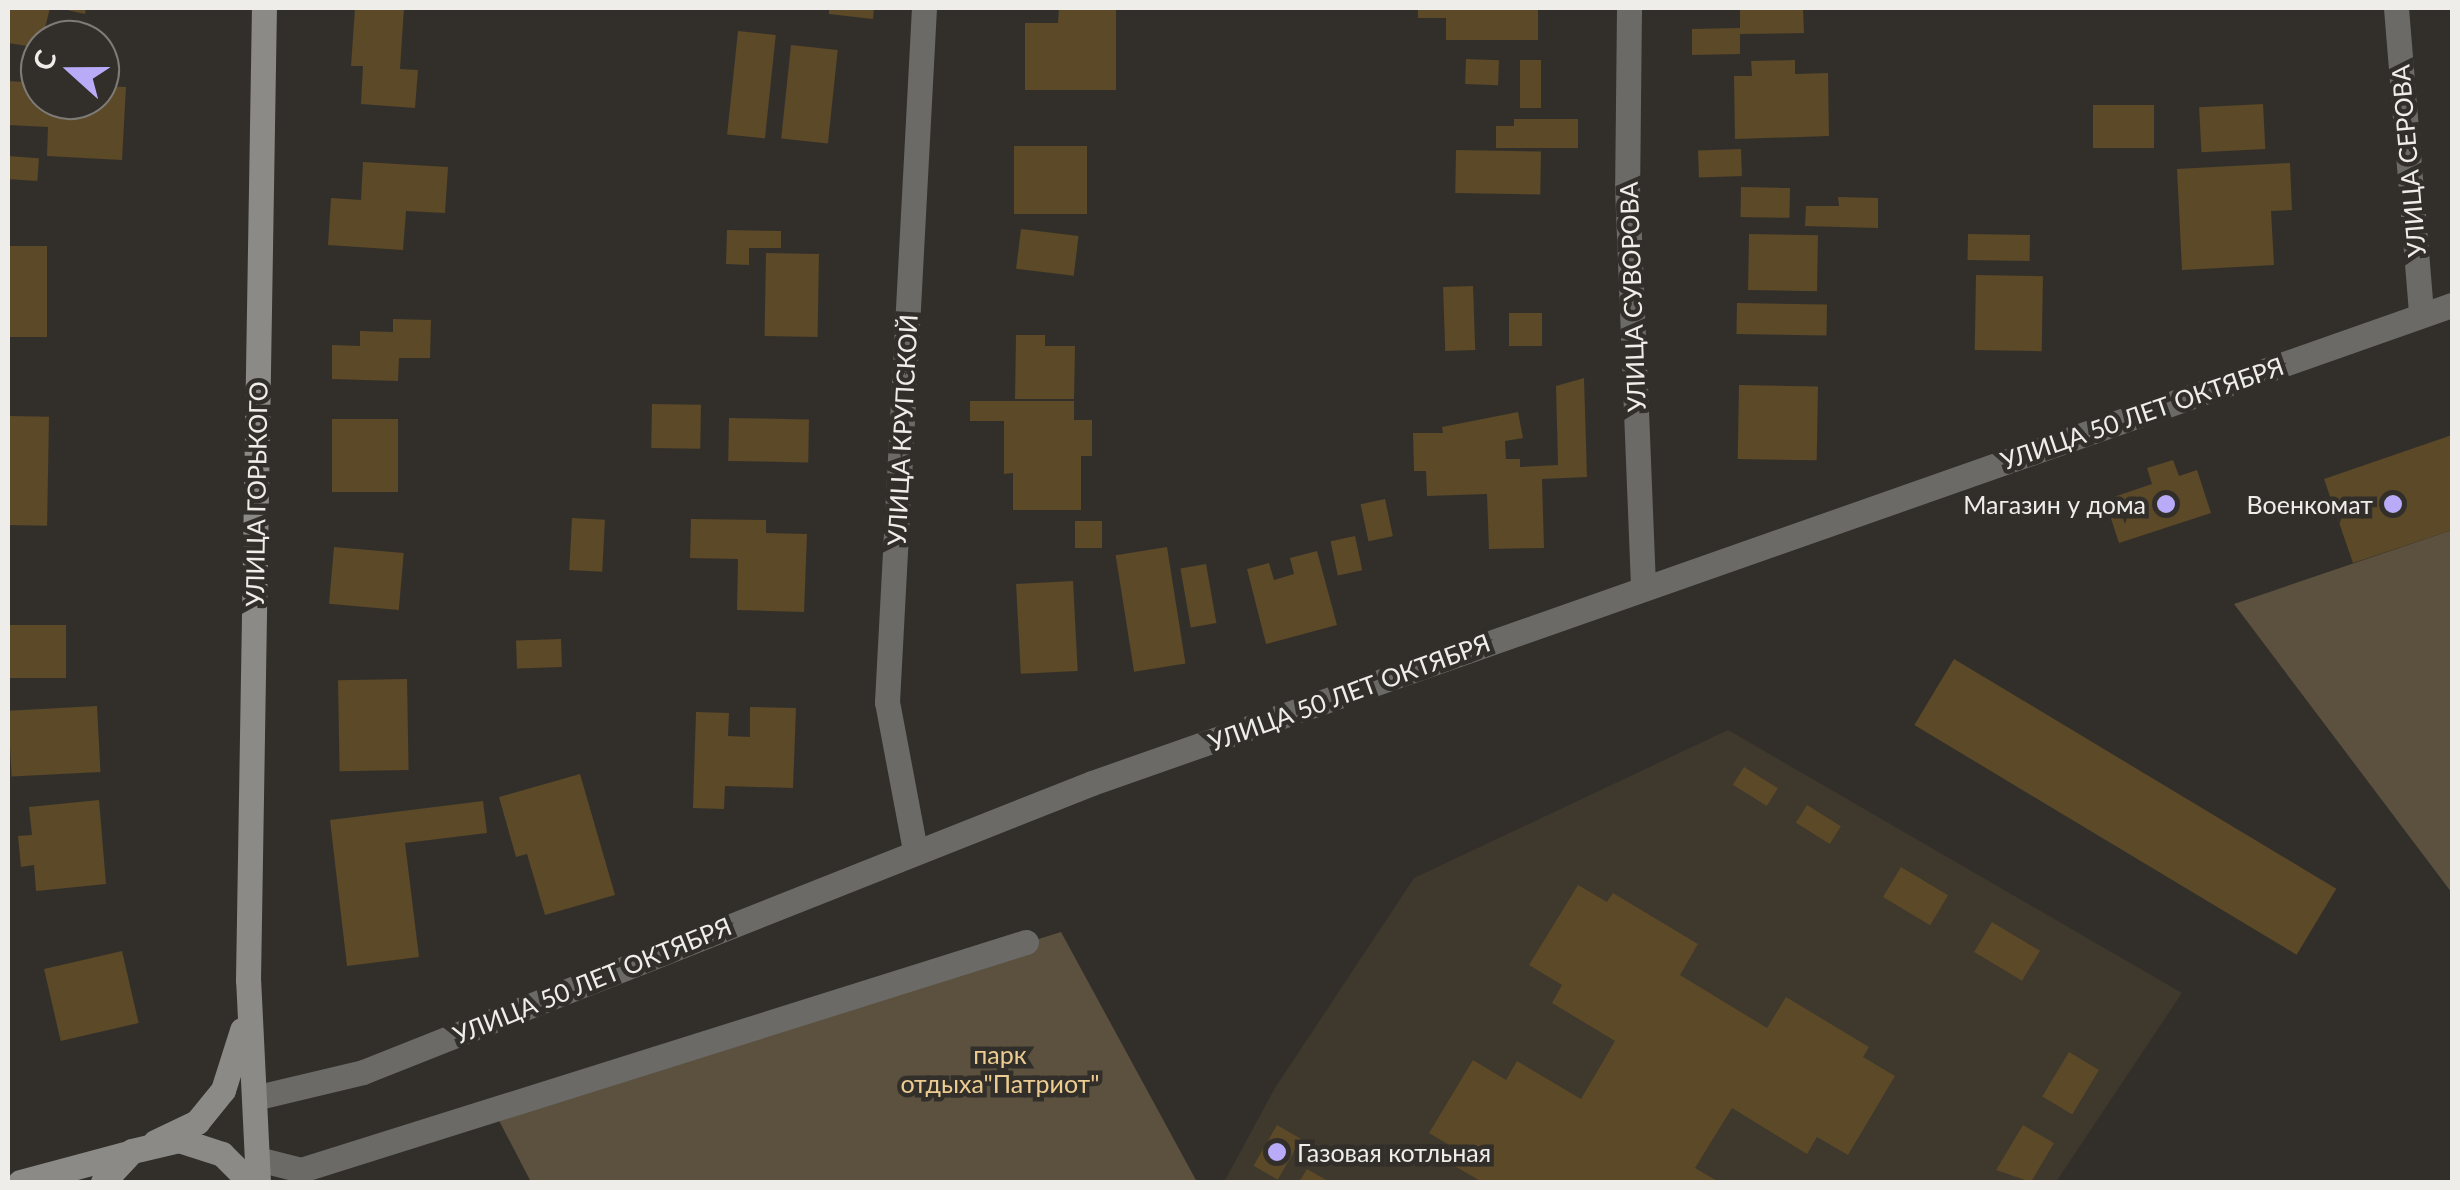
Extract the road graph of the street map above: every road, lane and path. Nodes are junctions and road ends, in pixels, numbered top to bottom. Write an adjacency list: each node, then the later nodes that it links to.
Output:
1 (264, 8): 10 (main road, УЛИЦА ГОРЬКОГО)
2 (924, 8): 8 (street, УЛИЦА КРУПСКОЙ)
3 (1629, 8): 7 (street, УЛИЦА СУВОРОВА)
4 (2396, 8): 6 (street, УЛИЦА СЕРОВА)
5 (2452, 305): 6 (street, УЛИЦА 50 ЛЕТ ОКТЯБРЯ)
6 (2421, 315): 7 (street, УЛИЦА 50 ЛЕТ ОКТЯБРЯ)
7 (1643, 587): 8 (street, УЛИЦА 50 ЛЕТ ОКТЯБРЯ)
8 (915, 850): 11 (street, УЛИЦА 50 ЛЕТ ОКТЯБРЯ)
9 (1026, 942): 13 (street)
10 (248, 980): 11 (main road, УЛИЦА ГОРЬКОГО); 12 (main road, УЛИЦА ГОРЬКОГО)
11 (254, 1098): 13 (main road, УЛИЦА ГОРЬКОГО)
12 (144, 1147): 13 (main road); 14 (main road); 15 (main road)
13 (255, 1175)
14 (20, 1182)
15 (102, 1182)

